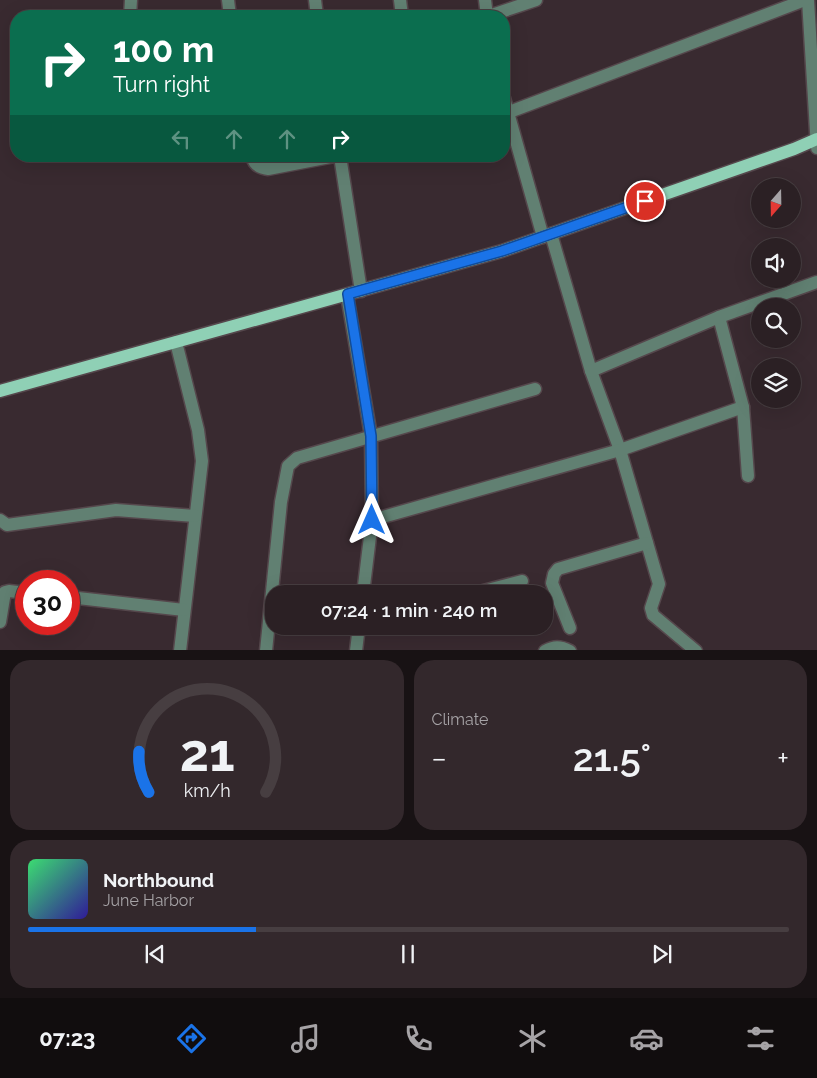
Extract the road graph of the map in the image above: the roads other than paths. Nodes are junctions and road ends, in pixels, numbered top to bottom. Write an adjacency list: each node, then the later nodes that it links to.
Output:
1 (536, 0): 3 (street)
2 (807, 0): 4 (street); 6 (street)
3 (506, 10)
4 (510, 111)
5 (510, 128): 11 (street)
6 (817, 139): 7 (street); 11 (main road)
7 (817, 148)
8 (254, 162): 9 (street)
9 (304, 162)
10 (341, 162): 13 (street)
11 (547, 235): 13 (main road); 17 (street)
12 (817, 282): 15 (street)
13 (361, 291): 14 (main road)
14 (348, 294): 16 (main road); 21 (street)
15 (719, 317): 17 (street); 20 (street)
16 (176, 342): 19 (main road); 24 (street)
17 (591, 371): 22 (street)
18 (535, 389): 21 (street)
19 (0, 391)
20 (743, 407): 22 (street); 23 (street)
21 (371, 436): 26 (street); 38 (street)
22 (620, 450): 26 (street); 27 (street)
23 (748, 476)
24 (195, 516): 25 (street); 33 (street)
25 (0, 520)
26 (372, 520): 29 (street)
27 (647, 543): 35 (street); 42 (street)
28 (522, 581): 30 (street)
29 (364, 585)
30 (507, 585)
31 (15, 591): 34 (street)
32 (80, 598): 33 (street)
33 (184, 610): 37 (street)
34 (0, 622)
35 (570, 628)
36 (358, 635): 39 (street)
37 (180, 650)
38 (266, 650)
39 (356, 650)
40 (545, 650): 41 (street)
41 (570, 650)
42 (696, 650)

